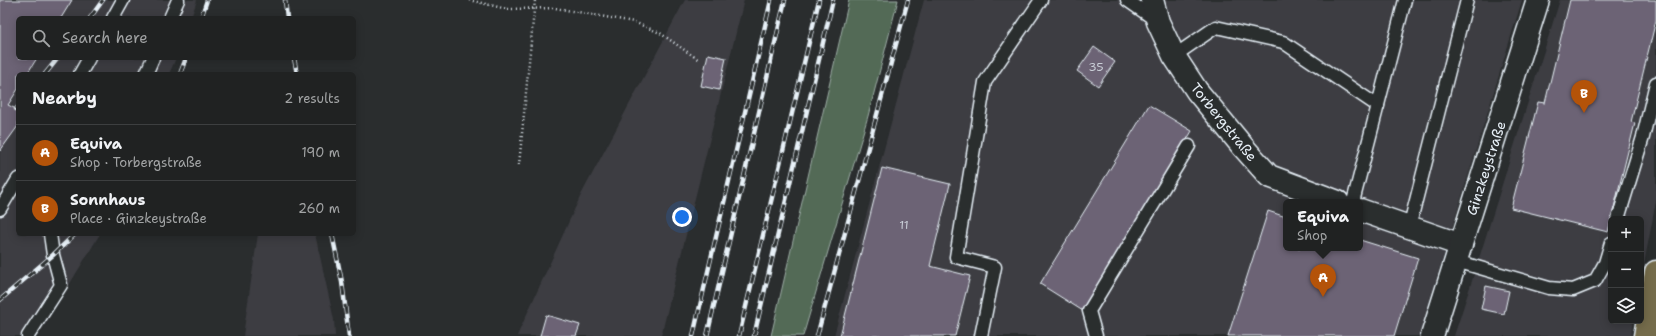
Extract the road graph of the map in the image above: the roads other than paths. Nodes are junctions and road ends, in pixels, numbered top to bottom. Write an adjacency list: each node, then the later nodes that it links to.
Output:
1 (123, 0): 9 (lane)
2 (178, 0): 10 (lane)
3 (1041, 0): 32 (lane)
4 (1127, 0): 11 (lane)
5 (1152, 0): 11 (street, Torbergstraße)
6 (1405, 0): 18 (lane)
7 (1467, 0): 26 (lane)
8 (1538, 0): 29 (street, Ginzkeystraße)
9 (114, 16)
10 (171, 16)
11 (1158, 22): 12 (street, Torbergstraße)
12 (1174, 56): 18 (lane); 21 (street, Torbergstraße)
13 (88, 60): 15 (lane)
14 (152, 60): 16 (lane)
15 (81, 72)
16 (147, 72)
17 (1656, 83): 25 (lane)
18 (1378, 106): 22 (lane)
19 (1189, 146): 33 (lane)
20 (16, 182): 23 (lane)
21 (1330, 199)
22 (1354, 199)
23 (0, 210)
24 (1363, 211): 26 (street)
25 (1619, 216)
26 (1409, 228): 29 (street)
27 (50, 236): 31 (lane)
28 (1608, 252): 29 (lane)
29 (1459, 253): 34 (street, Ginzkeystraße)
30 (1656, 272): 35 (main road)
31 (28, 336)
32 (981, 336)
33 (1096, 336)
34 (1432, 336)
35 (1645, 336)

